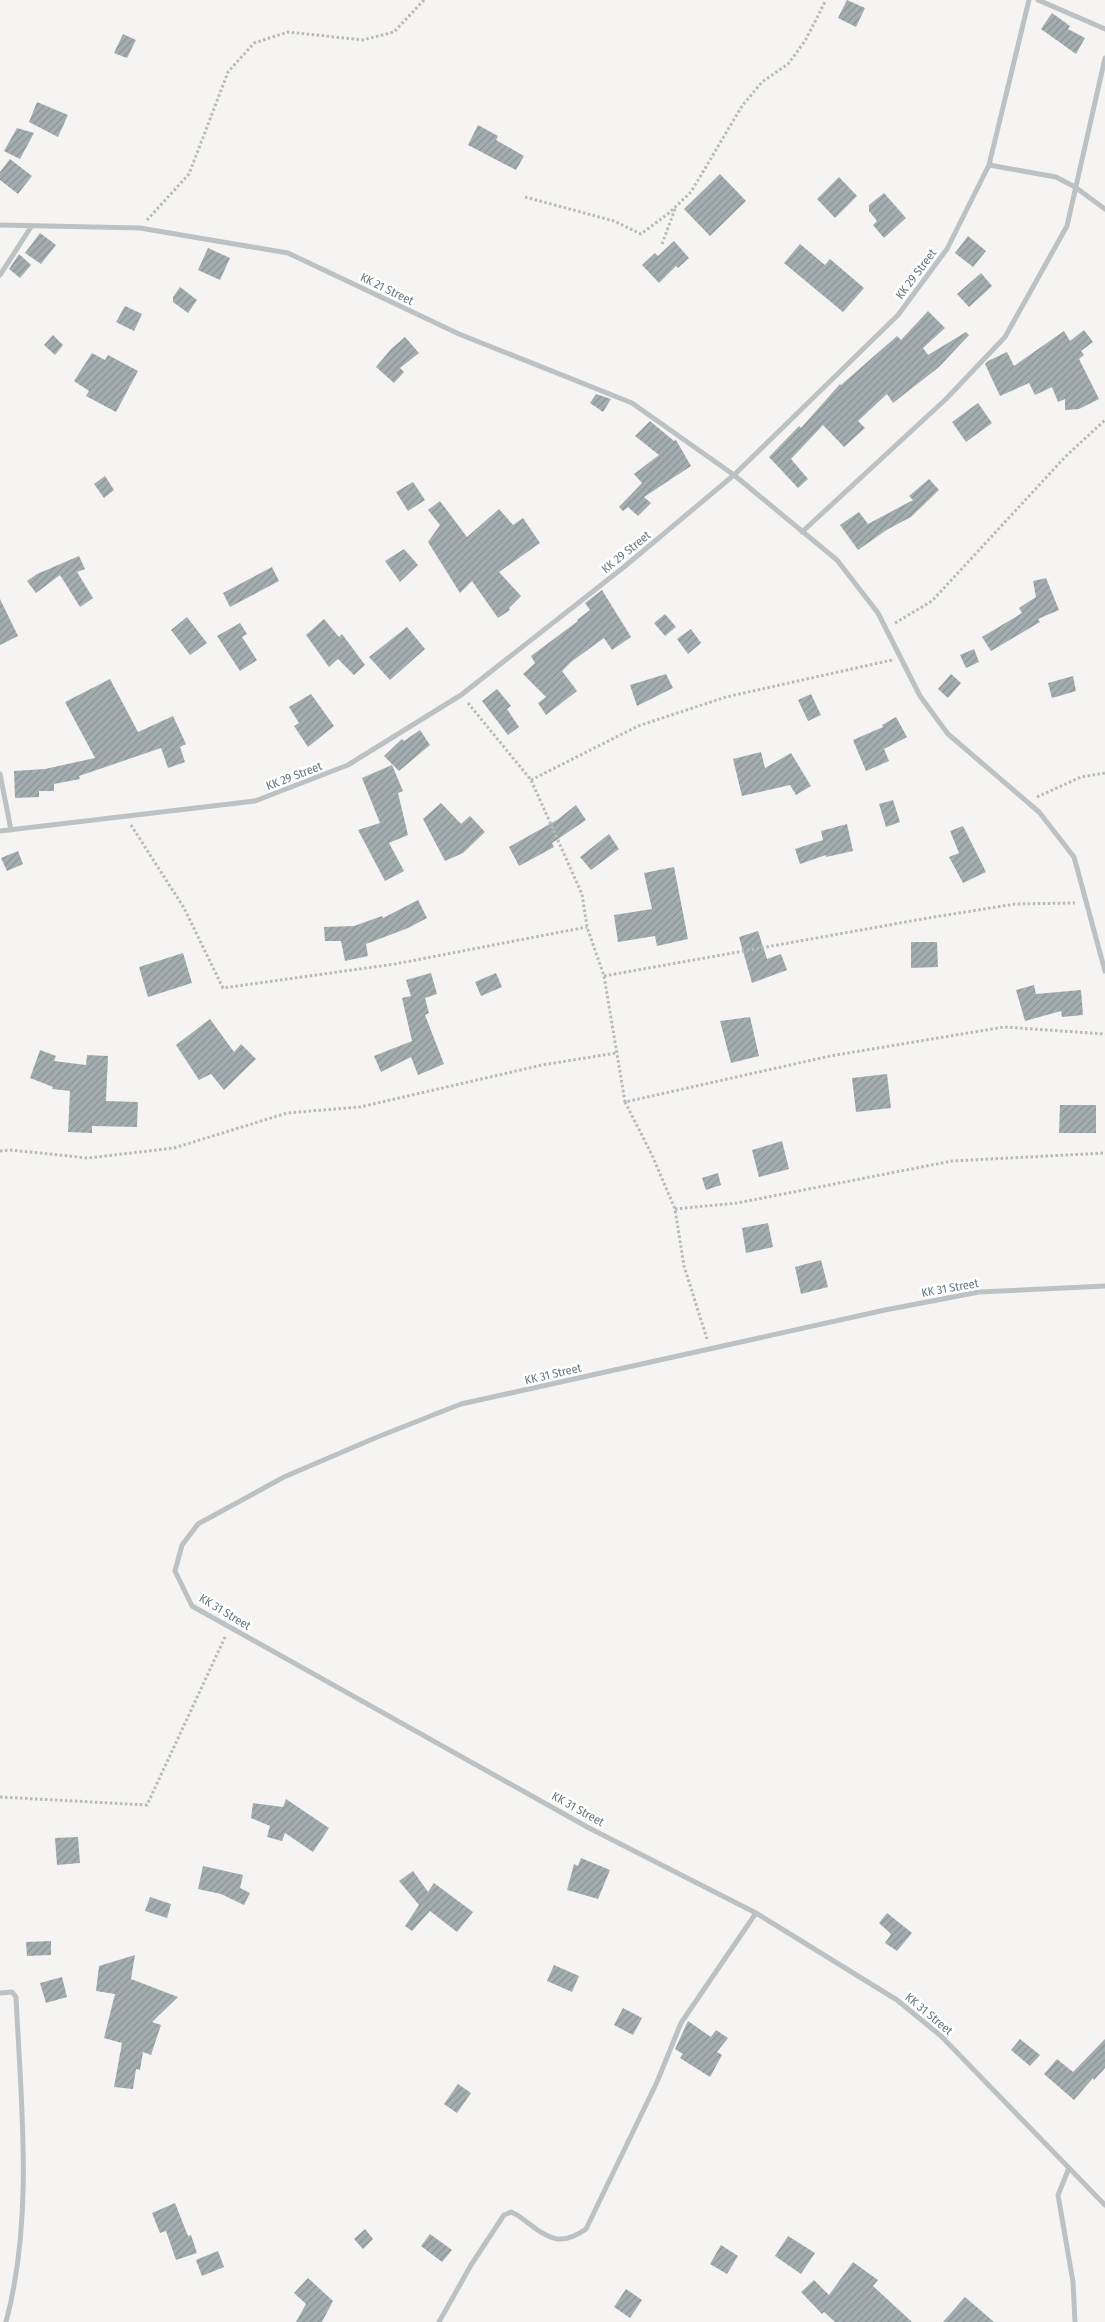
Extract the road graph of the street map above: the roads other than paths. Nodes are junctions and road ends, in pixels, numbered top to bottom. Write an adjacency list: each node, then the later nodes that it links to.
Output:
1 (1029, 0): 5 (street, KK 29 Street)
2 (1038, 0): 3 (street)
3 (1105, 29)
4 (1105, 58): 6 (street)
5 (989, 165): 6 (street); 11 (street, KK 29 Street)
6 (1075, 187): 7 (street); 12 (street)
7 (1105, 209)
8 (0, 225): 9 (street, KK 21 Street)
9 (31, 227): 10 (street); 11 (street, KK 21 Street)
10 (0, 275)
11 (734, 475): 12 (street, KK 21 Street); 14 (street, KK 29 Street)
12 (802, 532): 16 (street, KK 21 Street)
13 (0, 774): 14 (street)
14 (11, 830): 15 (street, KK 29 Street)
15 (0, 831)
16 (1105, 971)
17 (1105, 1286): 18 (street, KK 31 Street)
18 (756, 1913): 20 (street, KK 31 Street); 23 (street)
19 (0, 1993): 22 (street)
20 (1069, 2168): 21 (street, KK 31 Street); 24 (street)
21 (1105, 2205)
22 (6, 2322)
23 (439, 2322)
24 (1075, 2322)

